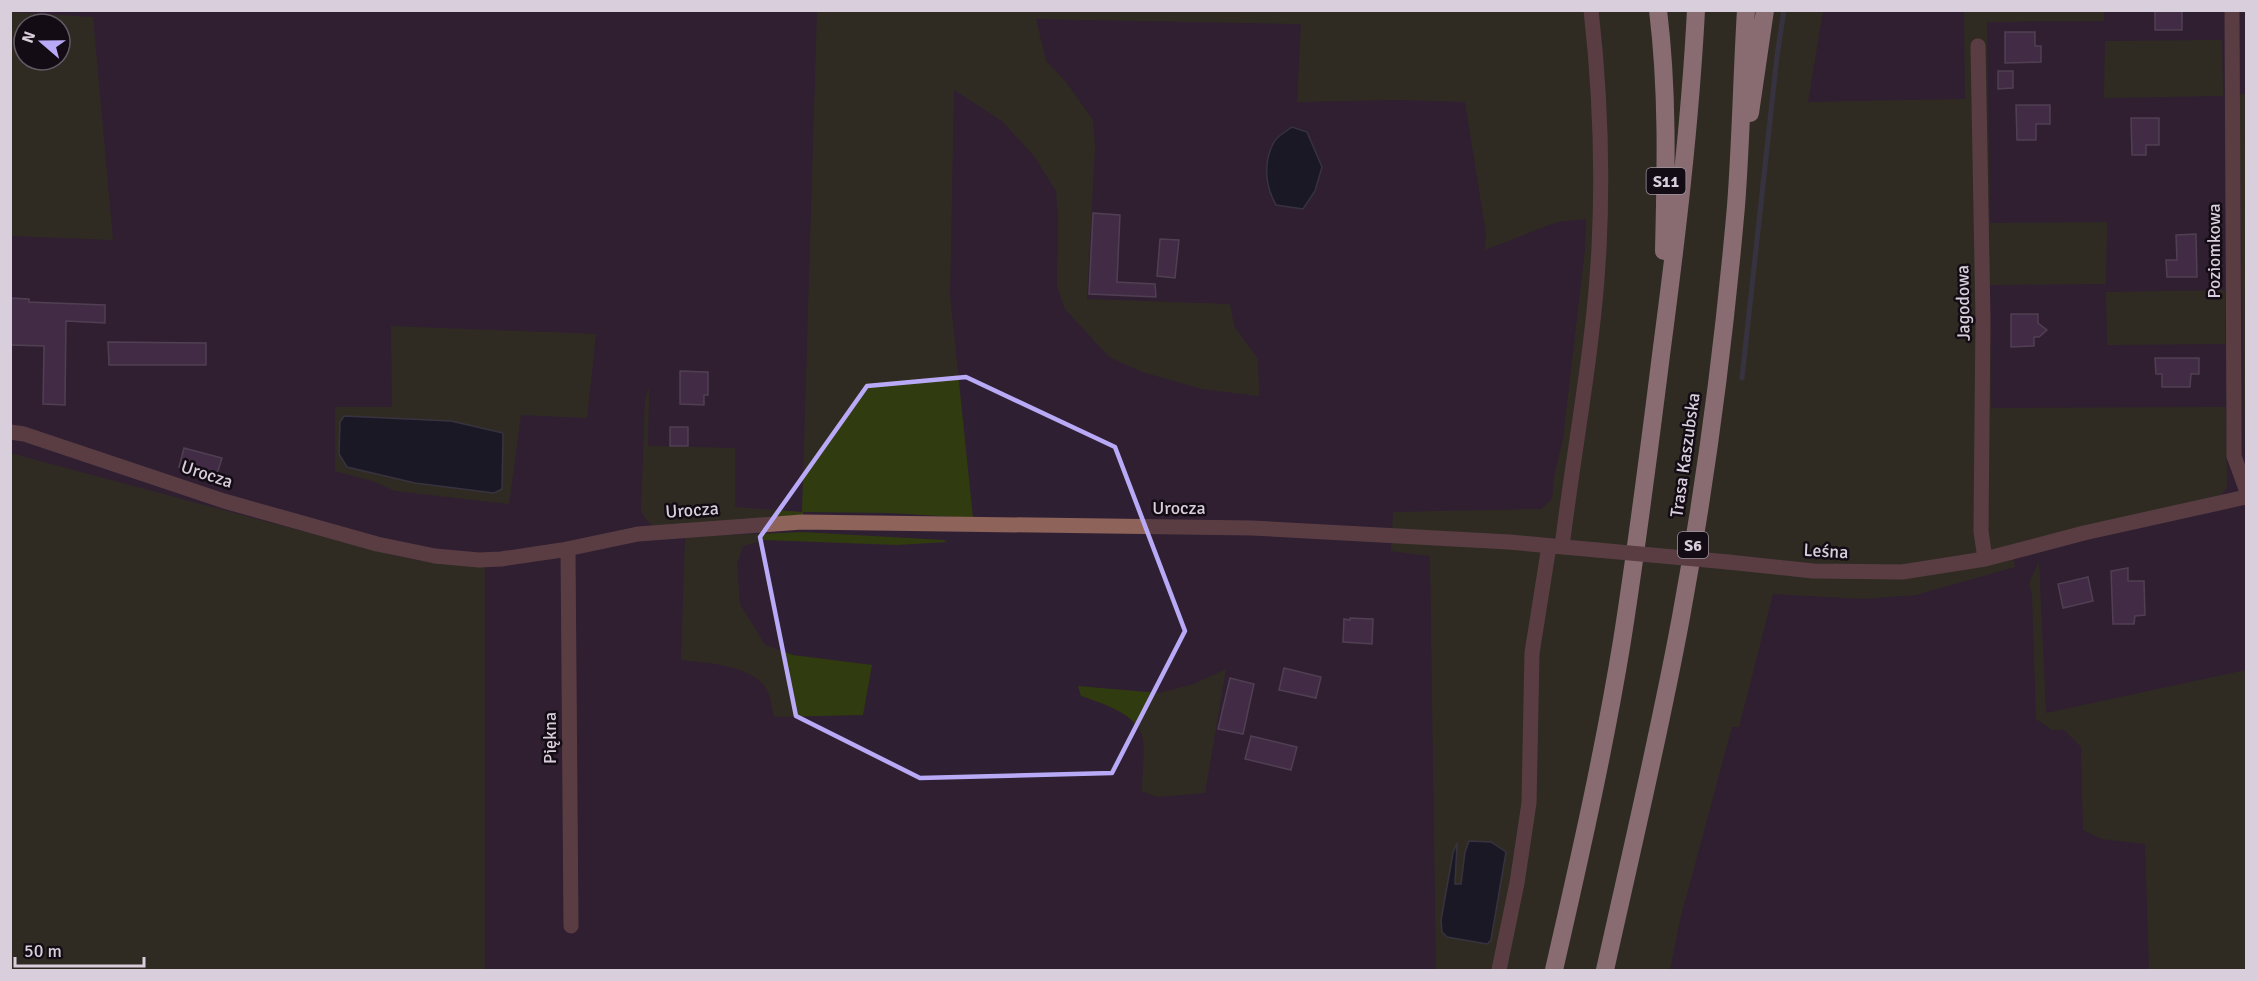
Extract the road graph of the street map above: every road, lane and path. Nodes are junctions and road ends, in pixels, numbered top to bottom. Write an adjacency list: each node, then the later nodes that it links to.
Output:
1 (1591, 10): 14 (street)
2 (1659, 10): 9 (highway, S11)
3 (1696, 10): 9 (highway, Trasa Kaszubska)
4 (1746, 10): 8 (highway, Trasa Kaszubska / S6)
5 (1766, 10): 8 (highway)
6 (2232, 10): 11 (street, Poziomkowa)
7 (1977, 46): 16 (street, Jagodowa)
8 (1736, 203): 20 (highway, Trasa Kaszubska / S6)
9 (1662, 352): 19 (highway, Trasa Kaszubska)
10 (10, 432): 15 (street, Urocza)
11 (2247, 489)
12 (2247, 497): 16 (street, Leśna)
13 (1397, 535): 14 (street, Leśna); 15 (street, Urocza)
14 (1556, 546): 16 (street, Leśna, bridge); 18 (street)
15 (568, 549): 17 (street, Piękna)
16 (1985, 559)
17 (571, 926)
18 (1499, 970)
19 (1554, 970)
20 (1605, 970)

